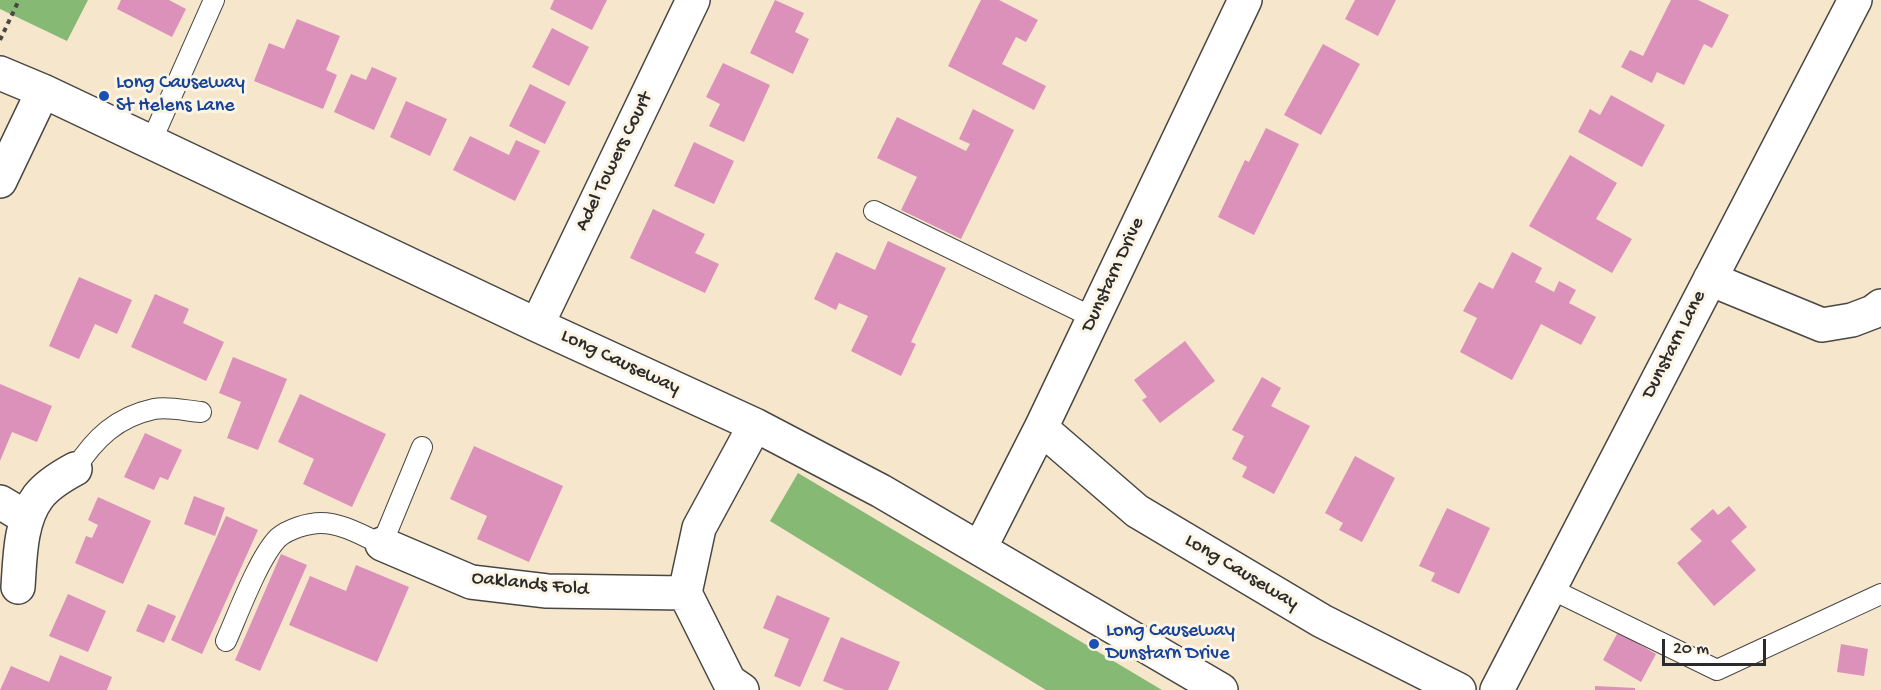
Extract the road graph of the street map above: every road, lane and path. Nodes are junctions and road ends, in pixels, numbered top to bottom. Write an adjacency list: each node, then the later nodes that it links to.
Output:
1 (19, 0): 6 (path)
2 (214, 0): 9 (lane)
3 (693, 0): 15 (street, Adel Towers Court)
4 (1245, 0): 14 (street, Dunstarn Drive)
5 (1855, 0): 12 (street, Dunstarn Lane)
6 (0, 40)
7 (0, 73): 8 (street, Long Causeway)
8 (43, 91): 9 (street, Long Causeway); 10 (street)
9 (151, 142): 15 (street, Long Causeway)
10 (0, 181)
11 (874, 211): 14 (lane)
12 (1710, 279): 13 (street); 25 (street, Dunstarn Lane)
13 (1881, 306)
14 (1094, 318): 18 (street, Dunstarn Drive)
15 (537, 325): 17 (street, Long Causeway)
16 (201, 412): 20 (lane)
17 (755, 424): 23 (street, Long Causeway); 26 (street)
18 (1041, 428): 23 (street, Dunstarn Drive); 31 (street, Long Causeway)
19 (422, 447): 22 (lane)
20 (75, 469): 21 (street)
21 (14, 510): 24 (street)
22 (382, 544): 26 (street, Oaklands Fold); 28 (lane)
23 (980, 548): 30 (street, Long Causeway)
24 (18, 587)
25 (1549, 588): 27 (lane); 32 (street, Dunstarn Lane)
26 (686, 593): 29 (street)
27 (1881, 594)
28 (226, 641)
29 (742, 690)
30 (1221, 690)
31 (1459, 690)
32 (1497, 690)

